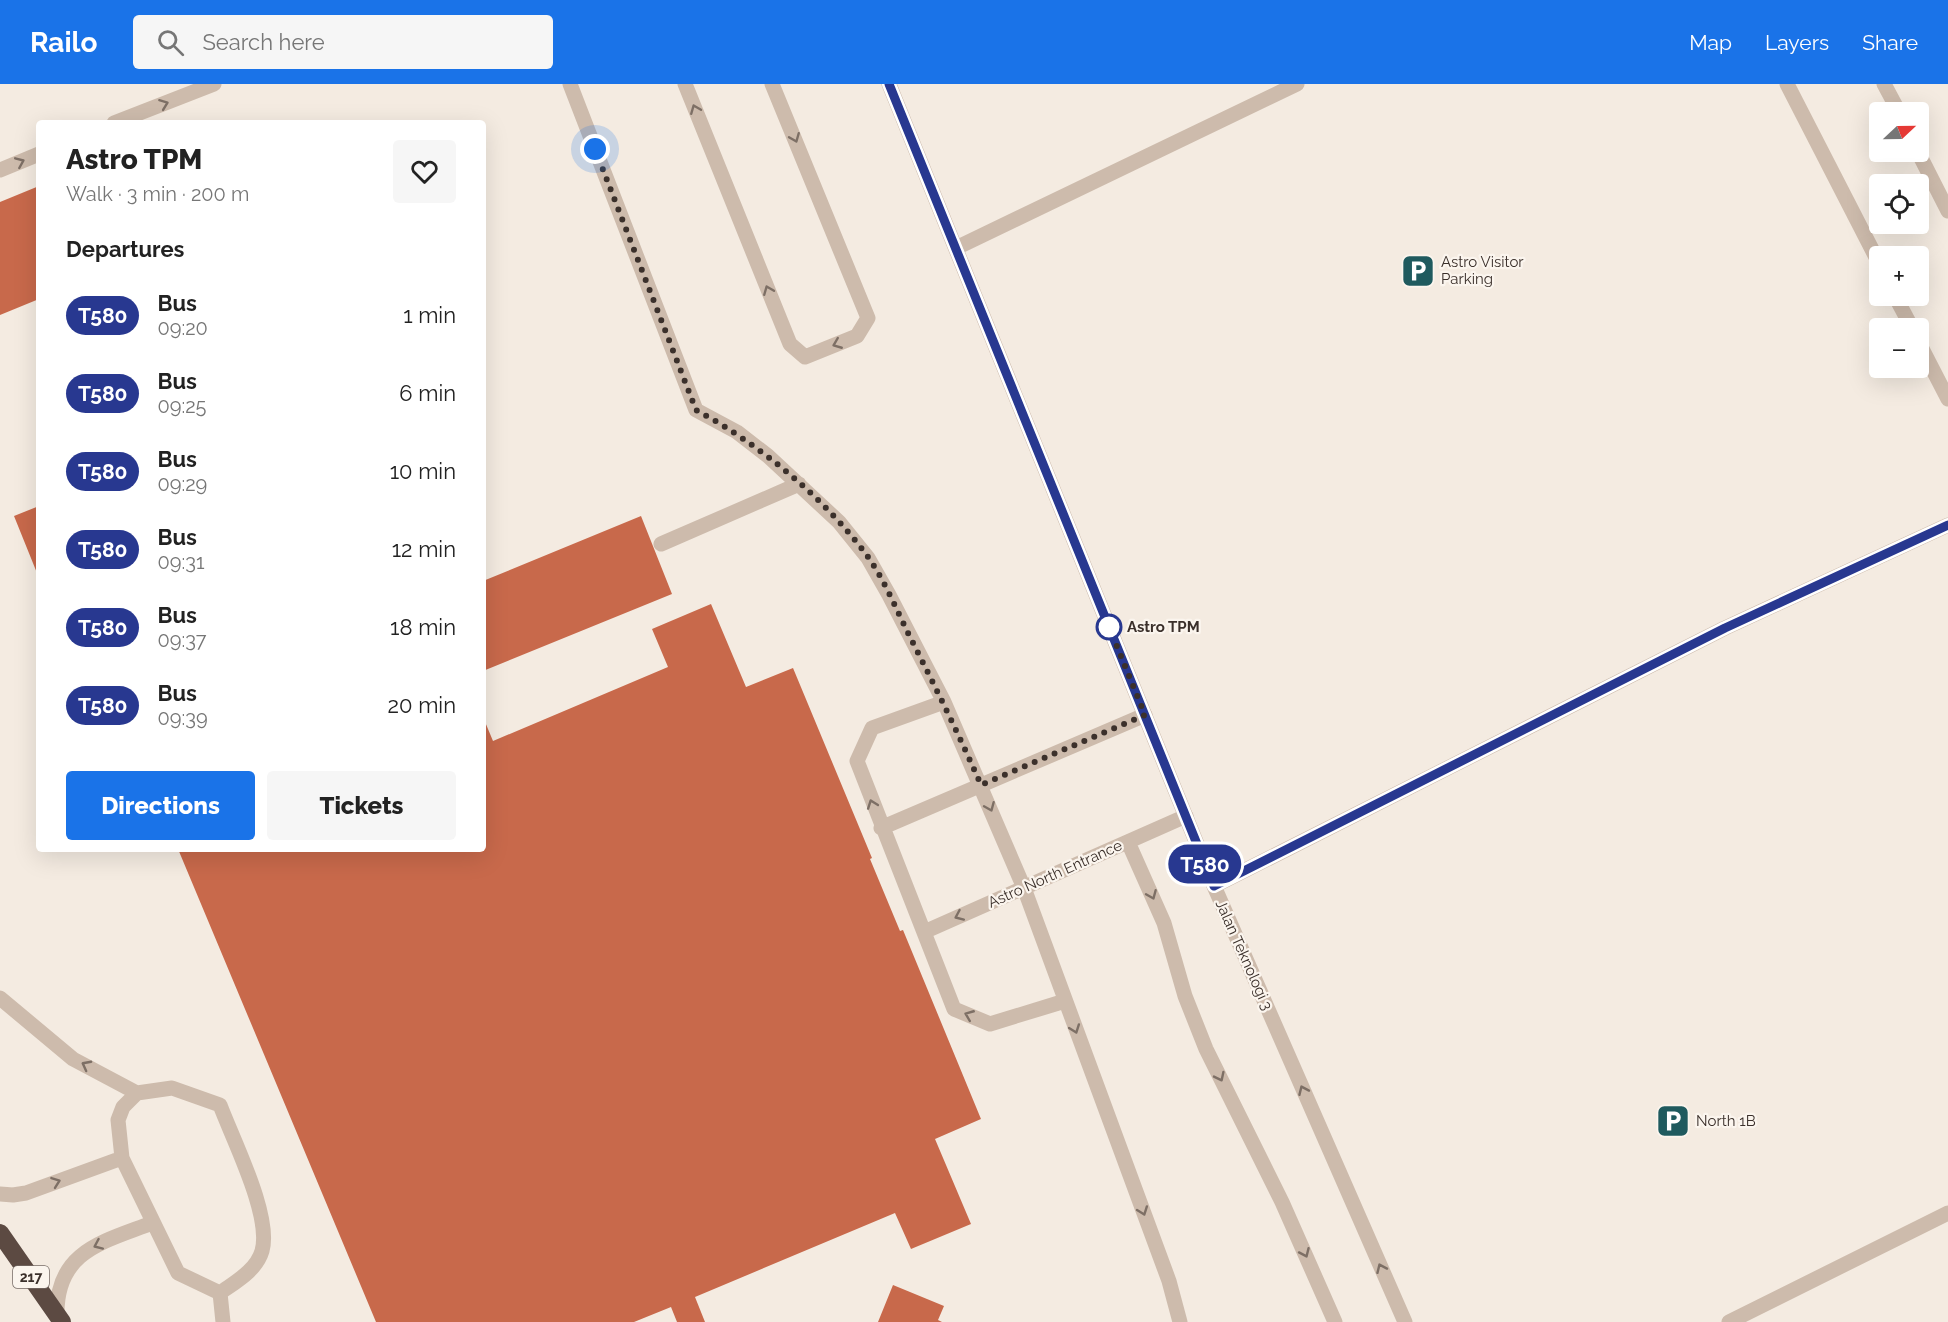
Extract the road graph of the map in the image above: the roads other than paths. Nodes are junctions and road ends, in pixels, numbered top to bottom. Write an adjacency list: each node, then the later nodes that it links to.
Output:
1 (214, 84): 10 (street, one-way to 1)
2 (570, 84): 19 (street)
3 (685, 84): 4 (street, one-way to 3)
4 (772, 84)
5 (889, 84): 16 (street, Jalan Teknologi 3)
6 (1297, 84): 16 (street)
7 (1787, 84): 15 (street)
8 (1884, 84): 9 (street)
9 (1894, 102)
10 (122, 120)
11 (36, 155): 13 (street, one-way to 11)
12 (1923, 162): 14 (street)
13 (0, 170)
14 (1948, 211)
15 (1870, 246)
16 (956, 248): 23 (street, Jalan Teknologi 3)
17 (1929, 362): 18 (street)
18 (1948, 399)
19 (799, 484): 21 (street); 22 (street)
20 (1948, 525): 28 (street)
21 (661, 544)
22 (944, 702): 24 (street); 26 (street, one-way to 22)
23 (1145, 715): 24 (street); 25 (street, Jalan Teknologi 3)
24 (981, 785): 26 (street); 29 (street, one-way to 29)
25 (1186, 816): 27 (street, Astro North Entrance); 28 (street, Jalan Teknologi 3)
26 (881, 828): 30 (street)
27 (1128, 842): 29 (street, Astro North Entrance); 43 (street, one-way to 43)
28 (1214, 886): 44 (street, Jalan Teknologi 3, one-way to 28)
29 (1024, 888): 30 (street, Astro North Entrance, one-way to 30); 32 (street)
30 (924, 932): 32 (street, one-way to 30)
31 (0, 998): 33 (street, one-way to 31)
32 (1065, 1001): 42 (street, one-way to 42)
33 (137, 1093): 34 (street); 39 (street)
34 (122, 1158): 35 (street, one-way to 34); 37 (street)
35 (0, 1194)
36 (1948, 1213): 45 (street)
37 (152, 1223): 39 (street); 40 (street, one-way to 40)
38 (0, 1233): 40 (highway, 217)
39 (220, 1293): 41 (street)
40 (59, 1319)
41 (223, 1322)
42 (1180, 1322)
43 (1335, 1322)
44 (1405, 1322)
45 (1729, 1322)

